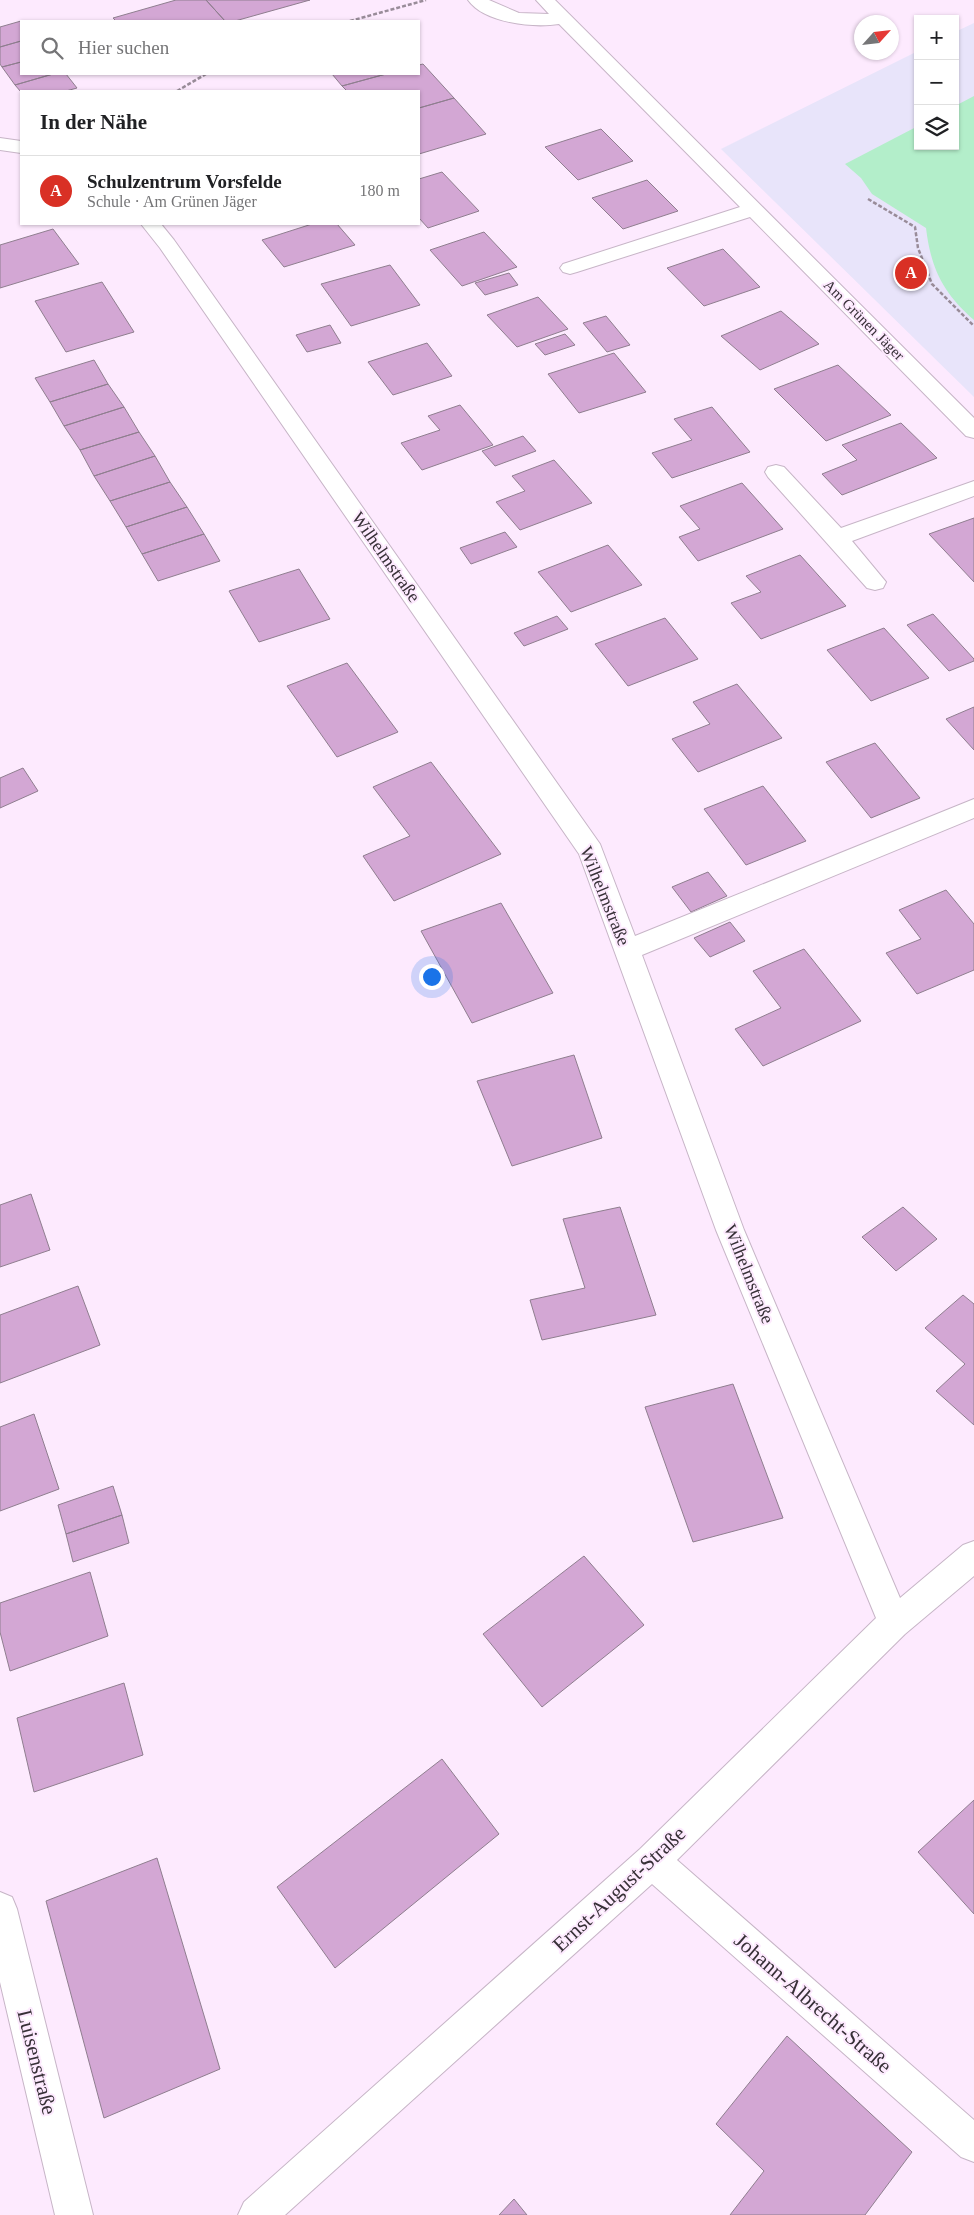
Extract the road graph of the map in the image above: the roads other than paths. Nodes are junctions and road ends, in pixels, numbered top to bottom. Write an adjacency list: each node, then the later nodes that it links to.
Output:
1 (477, 0): 3 (street)
2 (545, 0): 3 (street, Am Grünen Jäger)
3 (563, 18): 6 (street, Am Grünen Jäger)
4 (0, 144): 5 (street)
5 (20, 147)
6 (754, 209): 8 (street); 9 (street, Am Grünen Jäger)
7 (152, 225): 15 (street, Wilhelmstraße)
8 (570, 268)
9 (974, 431)
10 (776, 472): 12 (street)
11 (974, 488): 12 (street)
12 (837, 538): 13 (street)
13 (875, 582)
14 (974, 808): 15 (street)
15 (627, 950): 17 (street, Wilhelmstraße)
16 (974, 1556): 17 (street, Ernst-August-Straße)
17 (894, 1623): 18 (street, Ernst-August-Straße)
18 (652, 1861): 20 (street, Johann-Albrecht-Straße); 22 (street, Ernst-August-Straße)
19 (0, 1909): 21 (street, Luisenstraße)
20 (974, 2144)
21 (74, 2215)
22 (257, 2215)

